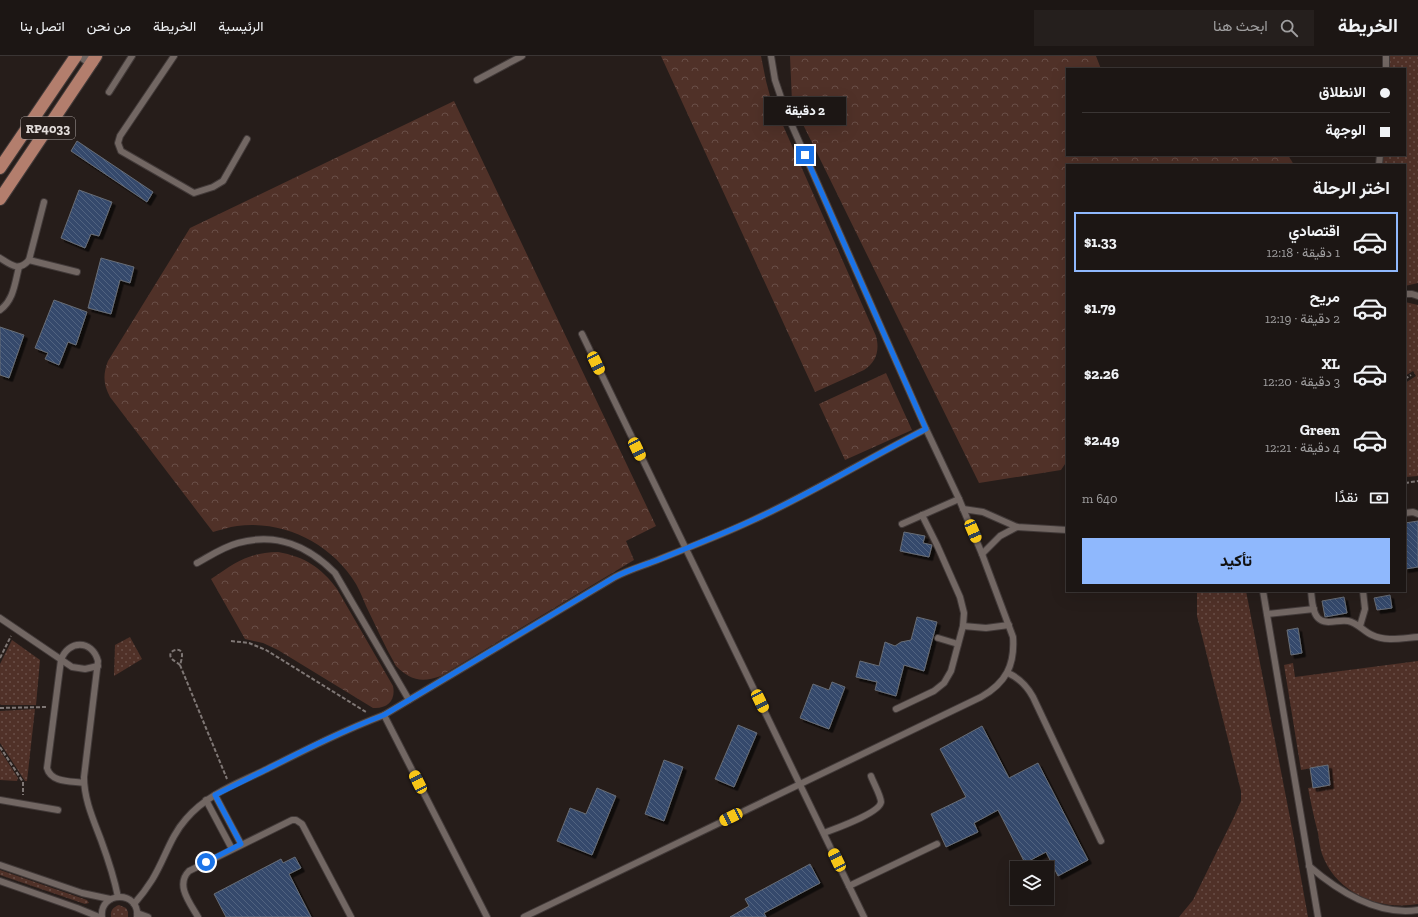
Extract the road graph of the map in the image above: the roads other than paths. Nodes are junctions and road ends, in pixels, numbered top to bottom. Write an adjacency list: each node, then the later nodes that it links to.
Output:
1 (76, 56): 12 (main road, RP4033)
2 (132, 56): 10 (lane)
3 (174, 56): 11 (lane)
4 (522, 56): 9 (lane)
5 (771, 56): 21 (lane)
6 (1386, 56): 8 (lane)
7 (91, 58): 13 (main road, RP4033)
8 (1386, 68)
9 (477, 80)
10 (109, 92)
11 (247, 139)
12 (0, 168)
13 (0, 199)
14 (44, 202): 16 (lane)
15 (0, 258): 17 (lane)
16 (29, 260): 17 (lane); 18 (lane)
17 (19, 267): 19 (lane)
18 (77, 272)
19 (0, 310)
20 (582, 334): 30 (lane)
21 (926, 429): 22 (lane); 30 (lane)
22 (959, 499): 23 (lane); 26 (lane)
23 (963, 509): 28 (lane); 31 (lane)
24 (1406, 513): 25 (lane)
25 (1418, 514)
26 (922, 515): 27 (lane); 40 (lane)
27 (902, 524)
28 (1018, 527): 29 (lane); 31 (lane)
29 (1066, 530)
30 (686, 549): 48 (lane); 53 (lane)
31 (982, 554): 39 (lane)
32 (197, 563): 48 (lane)
33 (1263, 592): 37 (lane)
34 (1311, 592): 36 (lane)
35 (1363, 592): 41 (lane)
36 (1314, 609): 37 (lane); 41 (lane)
37 (1267, 614): 64 (lane)
38 (0, 618): 45 (lane)
39 (1009, 625): 40 (lane); 47 (lane)
40 (963, 626): 44 (lane)
41 (1360, 626): 42 (lane)
42 (1418, 637)
43 (938, 638): 44 (lane)
44 (958, 644): 49 (lane)
45 (61, 660): 46 (lane); 46 (lane); 52 (lane)
46 (98, 666): 52 (lane)
47 (1008, 673): 53 (lane); 59 (lane)
48 (409, 700): 50 (lane)
49 (896, 709)
50 (384, 715): 54 (lane); 77 (lane)
51 (871, 776): 58 (lane)
52 (84, 783): 67 (lane)
53 (800, 784): 58 (lane); 78 (lane)
54 (215, 795): 56 (lane); 60 (lane)
55 (0, 800): 57 (lane)
56 (206, 800): 62 (lane); 69 (lane)
57 (58, 810)
58 (824, 833): 66 (lane)
59 (1101, 841)
60 (241, 844): 62 (lane); 76 (lane)
61 (937, 844): 66 (lane)
62 (232, 849): 75 (lane)
63 (0, 865): 68 (lane)
64 (1309, 866): 70 (lane); 80 (lane)
65 (0, 881): 72 (lane)
66 (850, 886): 79 (lane)
67 (118, 896): 68 (lane); 69 (lane)
68 (110, 899): 73 (lane)
69 (134, 904): 71 (lane)
70 (1418, 910)
71 (137, 915): 74 (lane)
72 (99, 917)
73 (102, 917)
74 (148, 917)
75 (198, 917)
76 (351, 917)
77 (487, 917)
78 (524, 917)
79 (864, 917)
80 (1318, 917)

